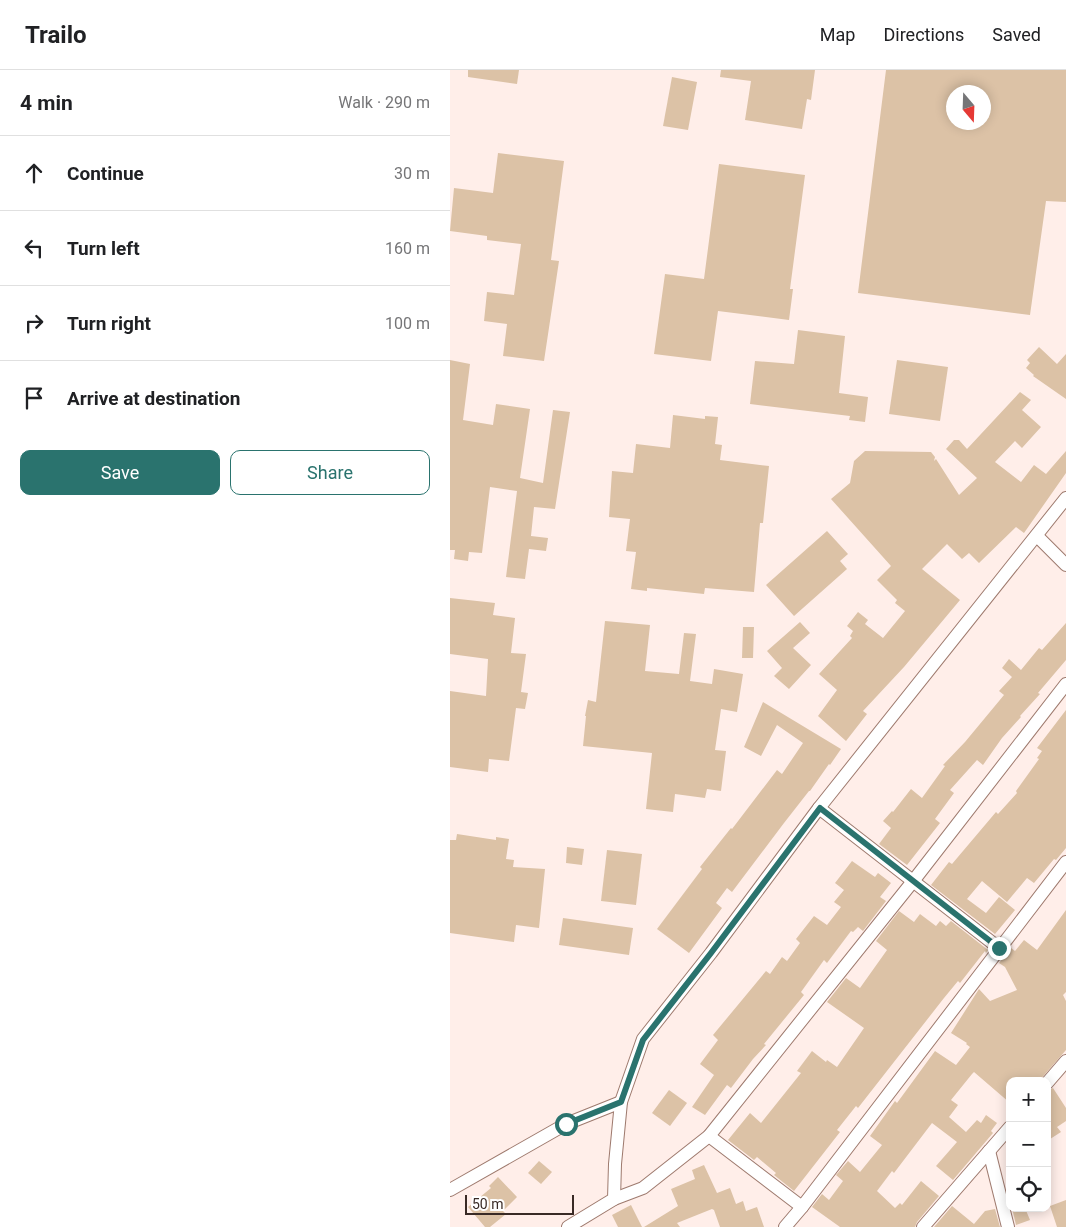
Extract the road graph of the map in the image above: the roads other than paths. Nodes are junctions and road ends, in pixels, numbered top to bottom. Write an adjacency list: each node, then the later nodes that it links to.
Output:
1 (1066, 498): 2 (street)
2 (1037, 536): 3 (street); 5 (street)
3 (1066, 566)
4 (1066, 684): 7 (street)
5 (820, 808): 7 (street); 11 (street)
6 (1066, 862): 8 (street)
7 (914, 880): 8 (street); 13 (street)
8 (999, 948): 17 (street)
9 (1066, 1061): 10 (street)
10 (1051, 1078)
11 (621, 1102): 15 (street); 16 (street)
12 (1006, 1132): 14 (street)
13 (709, 1136): 16 (street); 17 (street)
14 (989, 1151): 20 (street); 21 (street)
15 (450, 1190)
16 (614, 1199): 18 (street)
17 (802, 1208): 19 (street)
18 (568, 1227)
19 (785, 1227)
20 (923, 1227)
21 (1008, 1227)

